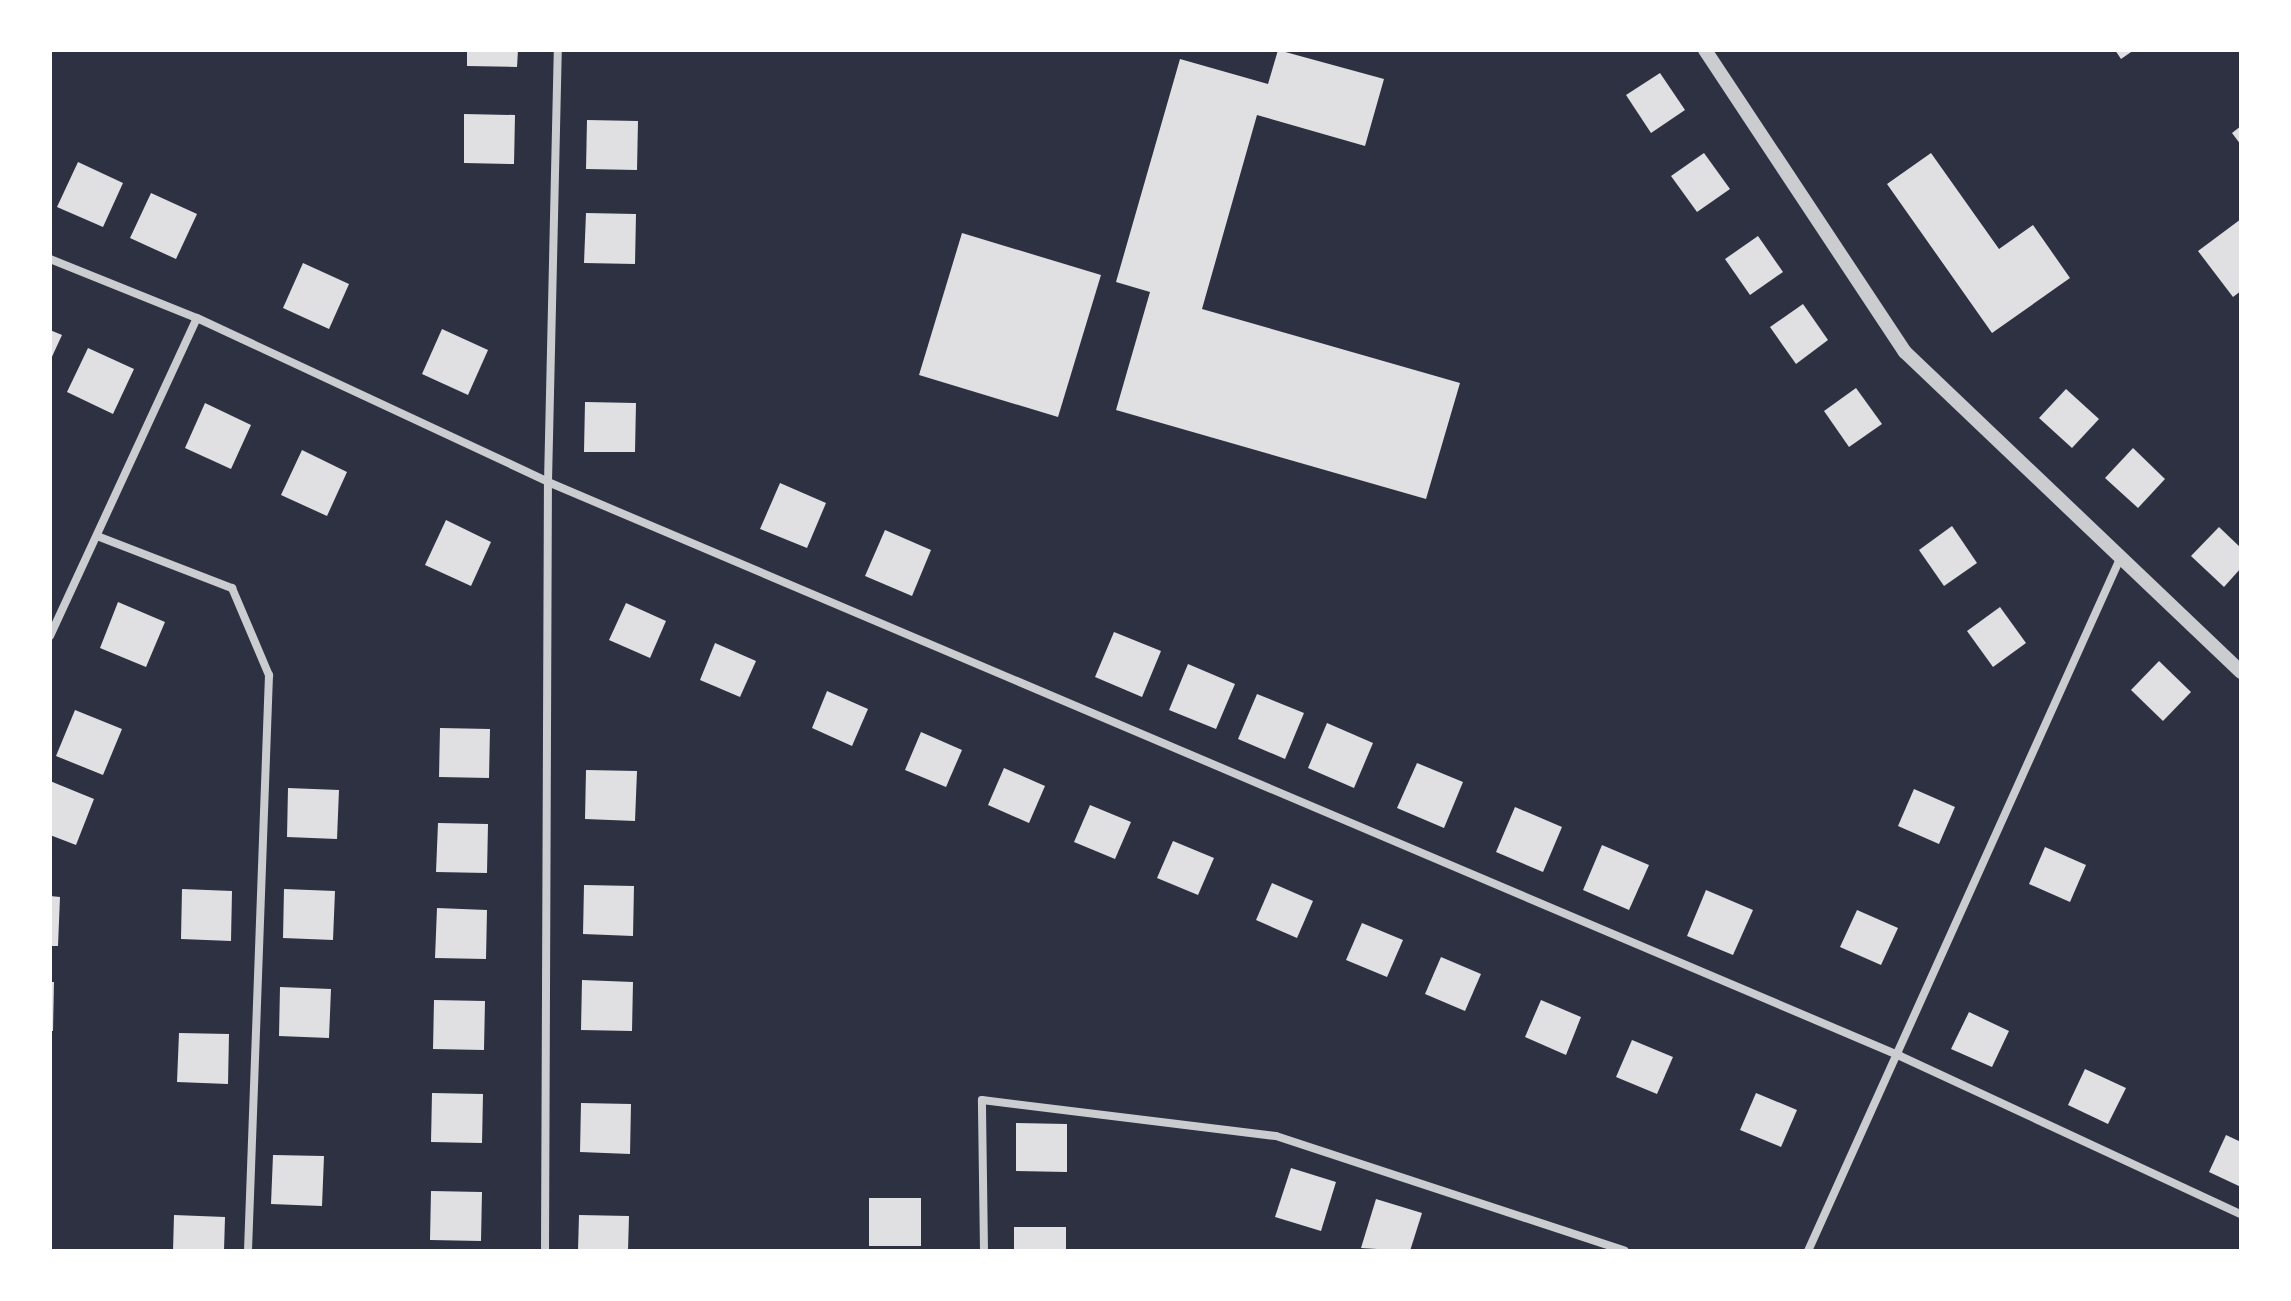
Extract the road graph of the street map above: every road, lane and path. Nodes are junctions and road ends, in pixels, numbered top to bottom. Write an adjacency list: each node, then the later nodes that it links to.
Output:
1 (558, 50): 5 (street)
2 (1705, 50): 7 (street)
3 (50, 259): 4 (street)
4 (197, 318): 5 (street); 6 (street)
5 (548, 482): 11 (street); 14 (street)
6 (97, 536): 8 (street); 13 (street)
7 (2119, 561): 10 (street); 11 (street)
8 (53, 618): 9 (street)
9 (50, 636)
10 (2241, 672)
11 (1900, 1056): 12 (street); 17 (street)
12 (2241, 1214)
13 (248, 1251)
14 (545, 1251)
15 (984, 1251): 16 (street)
16 (1625, 1251)
17 (1808, 1251)

